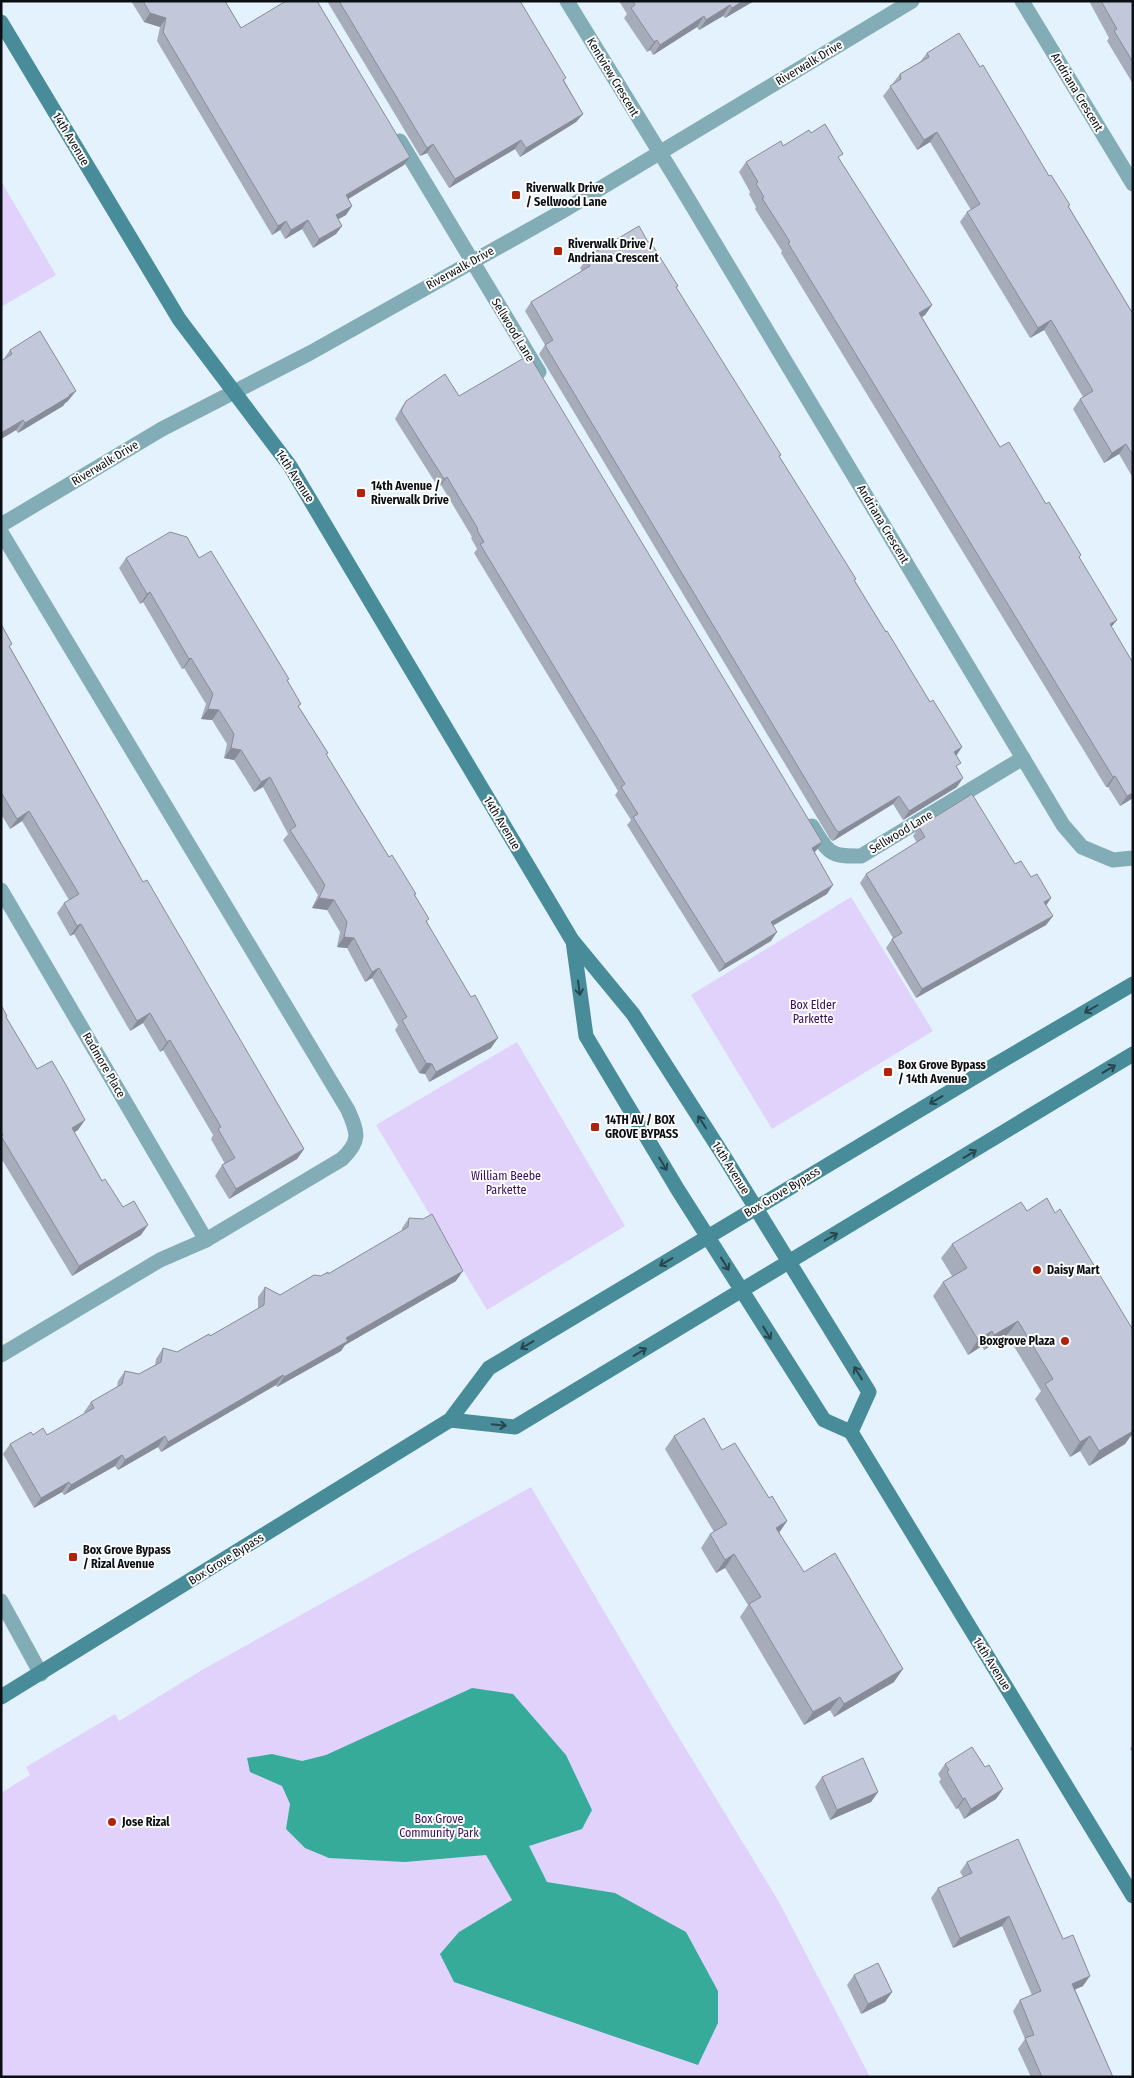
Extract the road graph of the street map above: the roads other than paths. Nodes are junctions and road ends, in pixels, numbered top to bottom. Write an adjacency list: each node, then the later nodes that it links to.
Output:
1 (567, 1): 6 (street, Kentview Crescent)
2 (912, 1): 6 (street, Riverwalk Drive)
3 (1022, 1): 7 (street, Andriana Crescent)
4 (1, 22): 10 (main road, 14th Avenue)
5 (391, 127): 8 (street, Sellwood Lane)
6 (660, 153): 8 (street, Riverwalk Drive); 13 (street, Andriana Crescent)
7 (1133, 184)
8 (473, 261): 9 (street, Sellwood Lane); 10 (street, Riverwalk Drive)
9 (548, 387)
10 (234, 392): 11 (street, Riverwalk Drive); 17 (main road, 14th Avenue)
11 (1, 525)
12 (1, 532): 22 (street)
13 (1023, 758): 14 (street, Sellwood Lane); 15 (street, Andriana Crescent)
14 (803, 811)
15 (1133, 858)
16 (1, 890): 22 (street, Radmore Place)
17 (572, 940): 20 (main road, 14th Avenue, one-way to 17); 21 (main road, 14th Avenue, one-way to 21)
18 (1133, 984): 20 (main road, Box Grove Bypass, one-way to 20)
19 (1133, 1054): 23 (main road, one-way to 19)
20 (756, 1208): 21 (main road, Box Grove Bypass); 23 (main road, 14th Avenue)
21 (708, 1237): 24 (main road, 14th Avenue, one-way to 24); 26 (main road, Box Grove Bypass, one-way to 26)
22 (206, 1240): 25 (street)
23 (789, 1262): 24 (main road); 27 (main road, 14th Avenue, one-way to 23)
24 (741, 1291): 26 (main road, one-way to 24); 27 (main road, 14th Avenue, one-way to 27)
25 (1, 1355)
26 (450, 1420): 29 (main road, Box Grove Bypass)
27 (851, 1432): 31 (main road, 14th Avenue)
28 (1, 1601): 29 (street)
29 (40, 1674): 30 (main road, Box Grove Bypass)
30 (1, 1697)
31 (1133, 1896)

